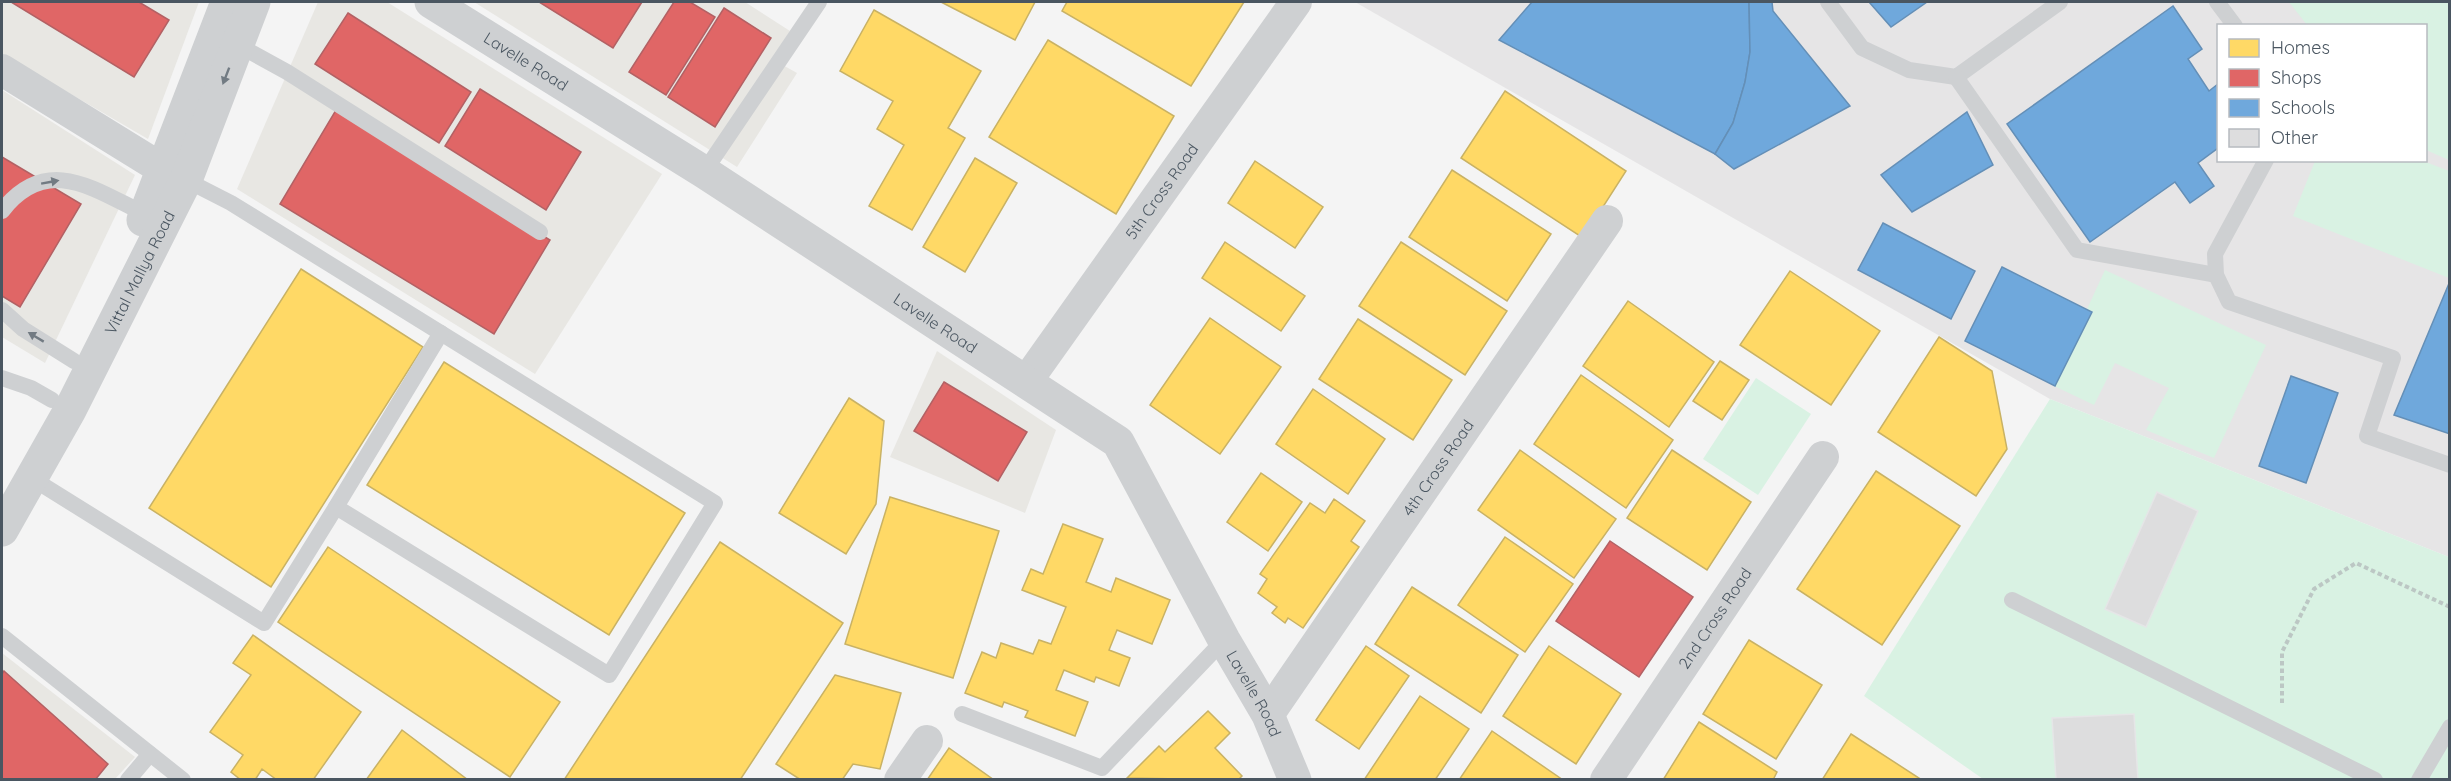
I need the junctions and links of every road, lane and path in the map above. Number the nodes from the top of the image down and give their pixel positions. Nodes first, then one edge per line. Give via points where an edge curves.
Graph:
1 (227, 2) edge
2 (254, 2) edge
3 (431, 2) edge
4 (819, 2) edge
5 (1296, 2) edge
6 (1828, 2) edge
7 (2060, 2) edge
8 (2217, 2) edge
9 (2234, 24) edge
10 (238, 45) junction
11 (2, 70) edge
12 (1956, 77) junction
13 (2265, 162) edge
14 (704, 172) junction
15 (175, 175) junction
16 (2, 211) edge
17 (146, 214) junction
18 (1607, 221) dead end
19 (540, 232) dead end
20 (2216, 274) junction
21 (2, 310) edge
22 (441, 333) junction
23 (74, 361) junction
24 (2, 378) edge
25 (1026, 382) junction
26 (52, 400) junction
27 (1823, 457) dead end
28 (2450, 465) edge
29 (33, 479) junction
30 (2, 493) edge
31 (336, 507) junction
32 (2, 530) edge
33 (2012, 600) dead end
34 (2450, 607) edge
35 (2, 636) edge
36 (1224, 640) junction
37 (962, 714) dead end
38 (1268, 715) junction
39 (2450, 727) edge
40 (2283, 734) junction
41 (927, 741) dead end
42 (150, 754) junction
43 (128, 780) edge
44 (183, 780) edge
45 (900, 780) edge
46 (1295, 780) edge
47 (1606, 780) edge
48 (2375, 780) edge
49 (2419, 780) edge

1 - 15 street, Vittal Mallya Road
2 - 10 street, Vittal Mallya Road
3 - 14 street, Lavelle Road
4 - 14 lane
5 - 25 street, 5th Cross Road
6 - 12 lane via 1862,48 1908,70
7 - 12 lane
8 - 9 lane
10 -> 15 street, Vittal Mallya Road
10 - 19 lane via 295,76
11 - 15 street
12 - 20 lane via 2077,250
13 - 20 lane via 2216,254
14 - 25 street, Lavelle Road
15 - 17 street, Vittal Mallya Road
15 - 22 lane via 225,199
15 - 29 street, Vittal Mallya Road
16 -> 17 lane via 24,191 59,180 78,181
17 - 23 street, Vittal Mallya Road
18 - 38 street, 4th Cross Road
20 - 28 lane via 2229,302 2393,358 2367,436
23 -> 21 lane via 23,329
22 - 31 lane
22 - 31 lane via 715,503 609,675
23 - 26 street, Vittal Mallya Road
24 - 26 lane
25 - 36 street, Lavelle Road via 1118,442
26 - 30 street, Vittal Mallya Road
27 - 47 street, 2nd Cross Road
29 - 31 lane via 264,622
29 - 32 street, Vittal Mallya Road
33 - 40 lane
34 - 40 path via 2356,562 2314,589 2282,652
35 - 42 lane
36 - 37 lane via 1102,768
36 - 38 street, Lavelle Road
38 - 46 street, Lavelle Road
39 - 49 lane
40 - 48 lane
41 - 45 street
42 - 43 lane
42 - 44 lane

